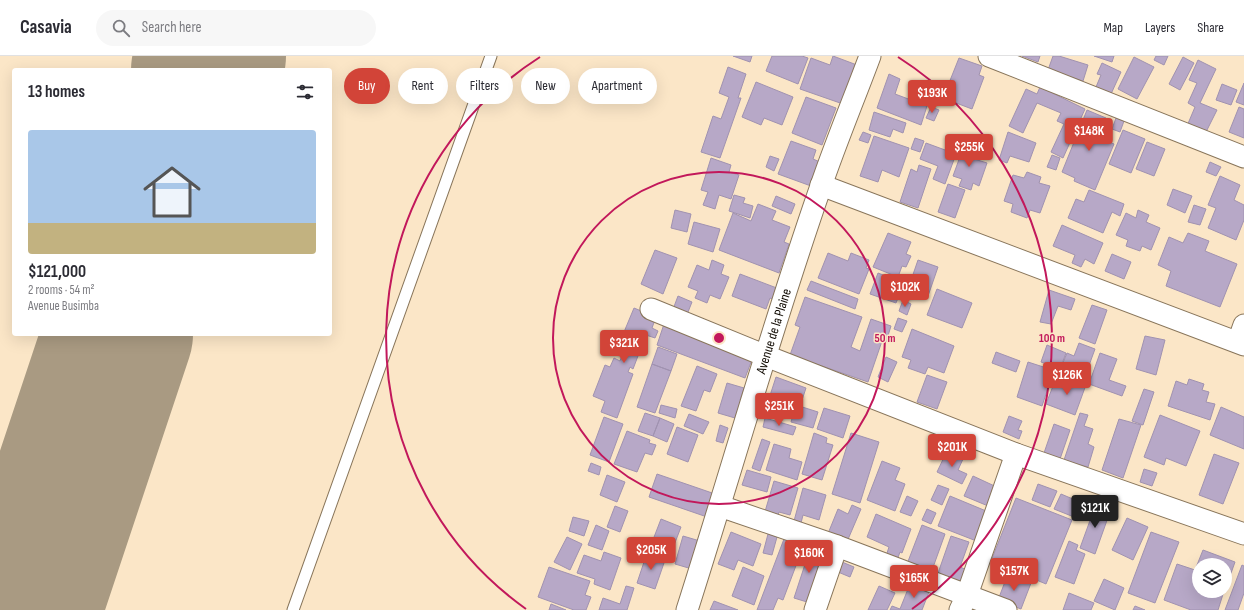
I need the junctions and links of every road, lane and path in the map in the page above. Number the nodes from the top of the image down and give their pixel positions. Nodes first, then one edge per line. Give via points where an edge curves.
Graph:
1 (491, 56) edge
2 (870, 56) edge
3 (989, 56) edge
4 (1244, 157) edge
5 (821, 185) junction
6 (651, 309) dead end
7 (1242, 337) edge
8 (766, 356) junction
9 (1016, 454) junction
10 (720, 506) junction
11 (1244, 534) edge
12 (837, 546) junction
13 (963, 603) edge
14 (293, 610) edge
15 (686, 610) edge
16 (815, 610) edge
17 (1006, 610) edge

1 - 14 lane
2 - 5 street, Avenue de la Plaine
3 - 4 street
5 - 7 street
5 - 8 street, Avenue de la Plaine
6 - 8 street
8 - 9 street
8 - 10 street, Avenue de la Plaine
9 - 11 street
9 - 13 street
10 - 12 street
10 - 15 street, Avenue de la Plaine
12 - 13 street
12 - 16 street
13 - 17 street

